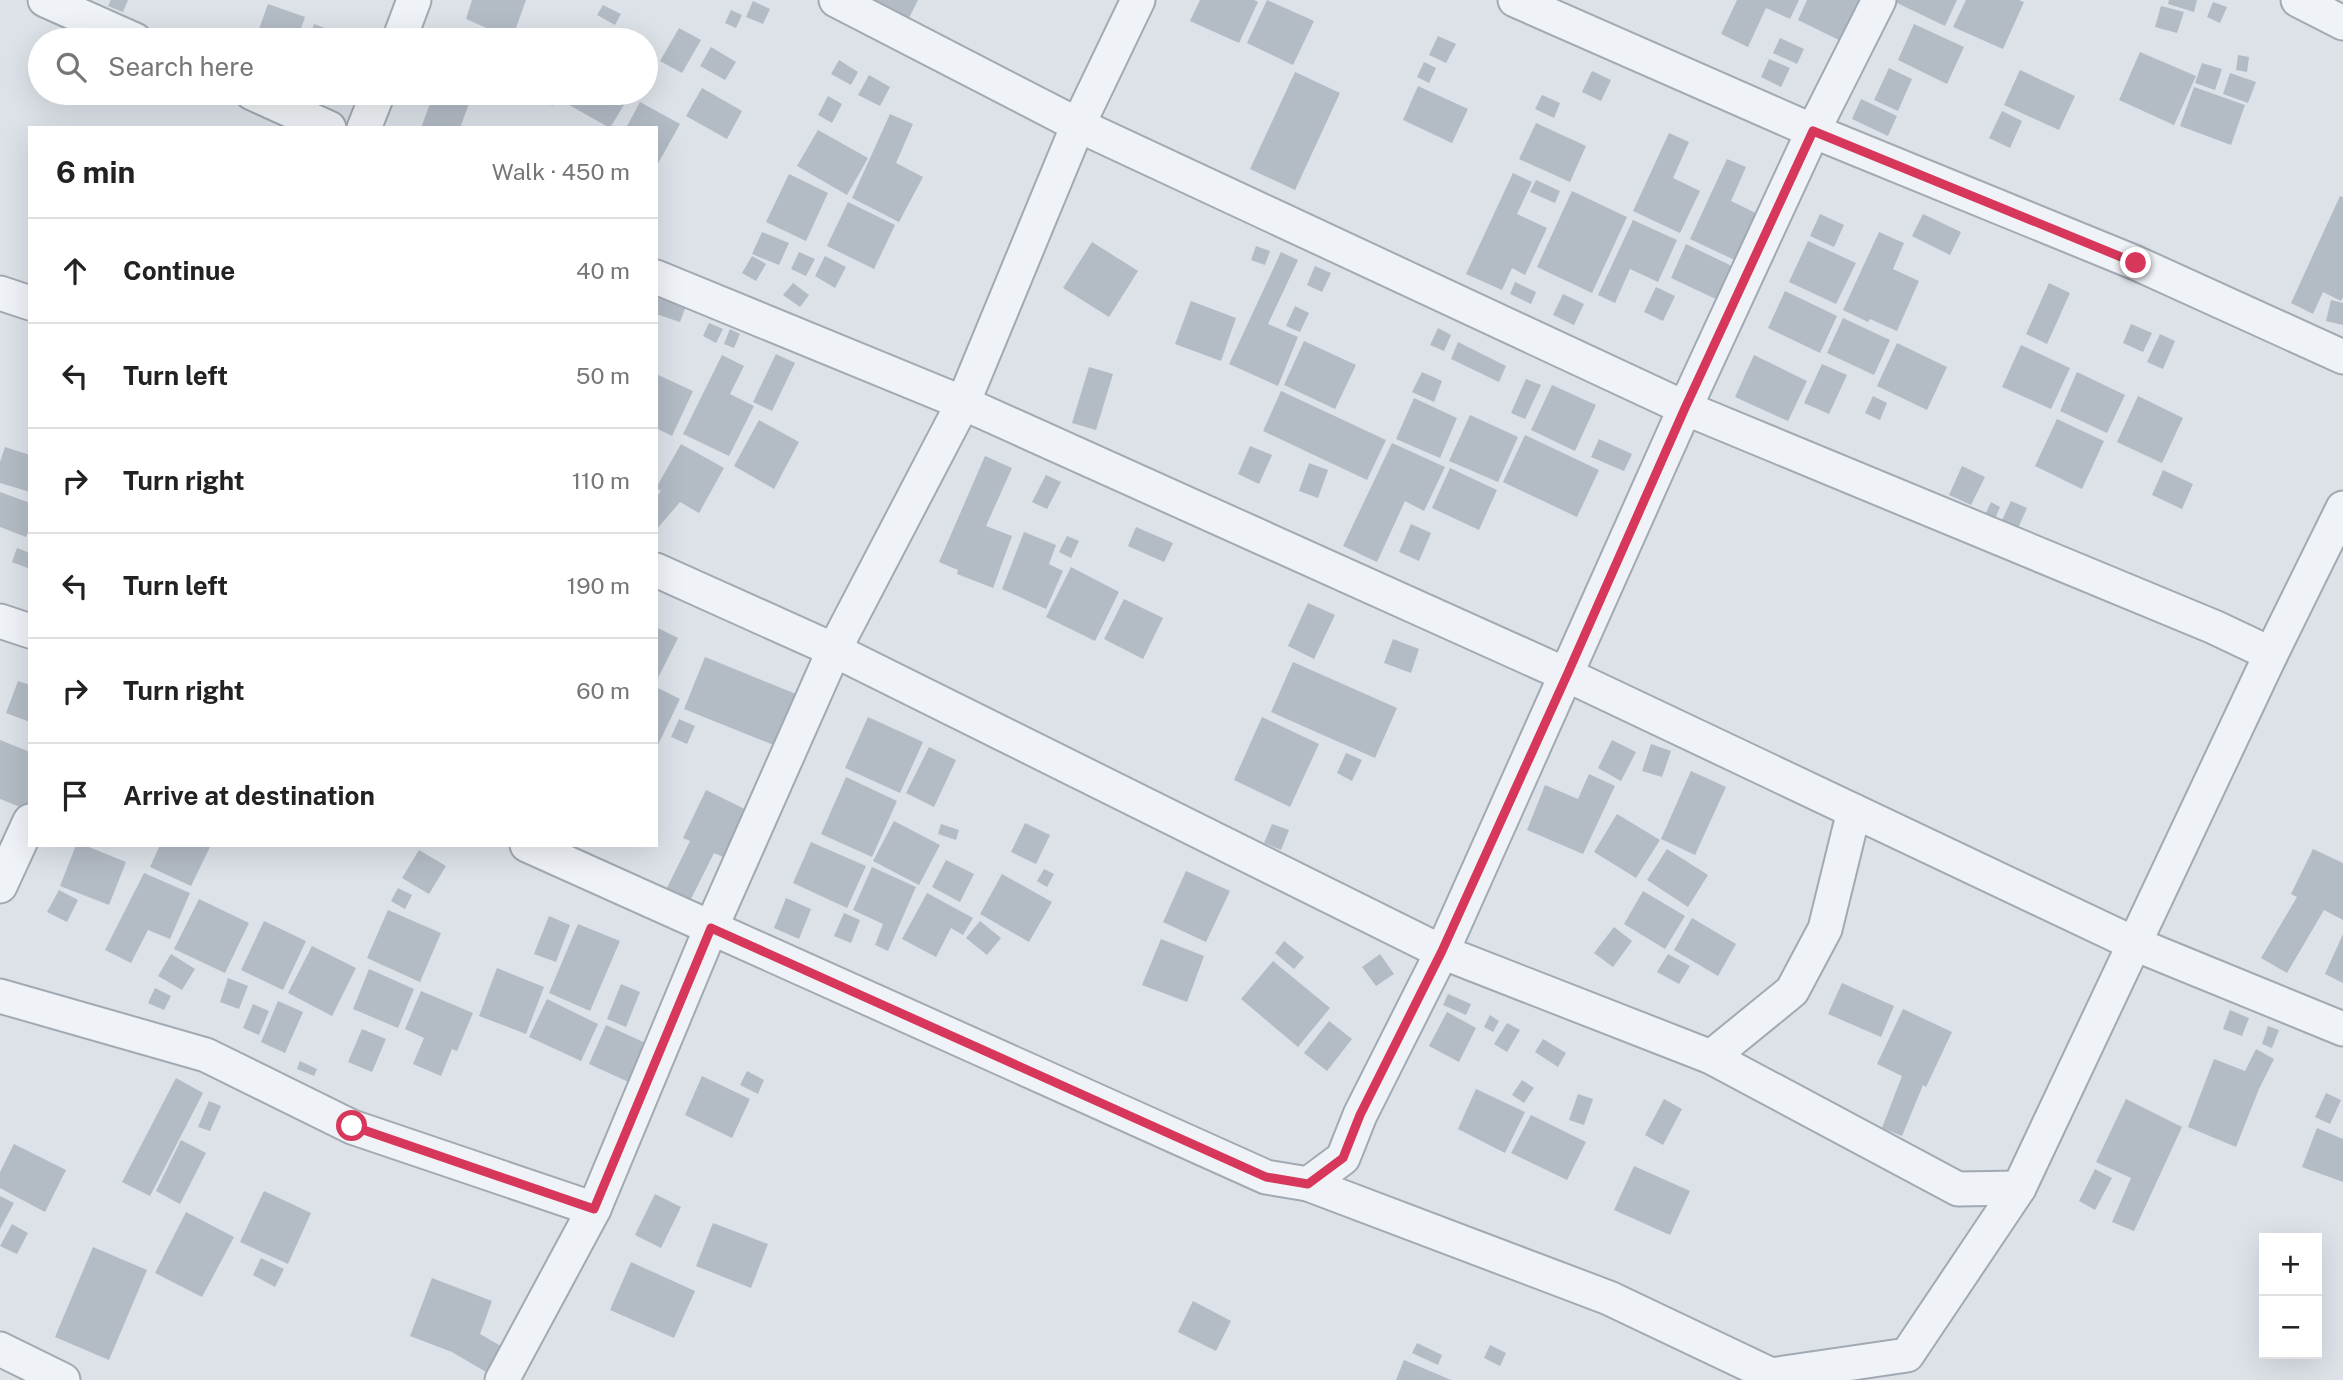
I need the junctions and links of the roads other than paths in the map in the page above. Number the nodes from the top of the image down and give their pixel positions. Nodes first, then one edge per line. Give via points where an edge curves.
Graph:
1 (46, 0) edge
2 (414, 0) edge
3 (836, 0) edge
4 (1138, 0) edge
5 (1515, 0) edge
6 (1879, 0) edge
7 (2298, 0) edge
8 (2343, 23) edge
9 (108, 28) edge
10 (403, 28) edge
11 (278, 105) edge
12 (373, 105) edge
13 (1078, 125) junction
14 (325, 126) edge
15 (365, 126) edge
16 (1813, 131) junction
17 (658, 278) edge
18 (0, 293) edge
19 (28, 302) edge
20 (2343, 357) edge
21 (963, 403) junction
22 (1685, 408) junction
23 (2343, 508) edge
24 (658, 571) edge
25 (0, 621) edge
26 (28, 630) edge
27 (834, 650) junction
28 (2271, 654) junction
29 (1567, 675) junction
30 (1854, 811) junction
31 (28, 825) edge
32 (531, 847) edge
33 (0, 886) edge
34 (711, 928) junction
35 (2134, 944) junction
36 (1442, 951) junction
37 (0, 996) edge
38 (2343, 1029) edge
39 (1711, 1057) junction
40 (1308, 1184) junction
41 (2019, 1188) junction
42 (594, 1209) junction
43 (0, 1349) edge
44 (63, 1380) edge
45 (502, 1380) edge

1 - 9 street
2 - 10 street
3 - 13 street
4 - 13 street
5 - 16 street
6 - 16 street
7 - 8 street
11 - 14 street
12 - 15 street
13 - 21 street
13 - 22 street
16 - 20 street via 2136,263
16 - 22 street
17 - 21 street
18 - 19 street
21 - 27 street
21 - 29 street
22 - 28 street
22 - 29 street
23 - 28 street
24 - 27 street
25 - 26 street
27 - 34 street
27 - 36 street
28 - 35 street
29 - 30 street
29 - 36 street
30 - 35 street
30 - 39 street via 1825,929 1792,991
31 - 33 street
32 - 34 street
34 - 40 street via 1266,1177
34 - 42 street
35 - 38 street
35 - 41 street
36 - 39 street
36 - 40 street via 1343,1158
37 - 42 street via 206,1055 352,1126
39 - 41 street via 1958,1189
40 - 41 street via 1609,1298 1771,1375 1907,1355
42 - 45 street
43 - 44 street

